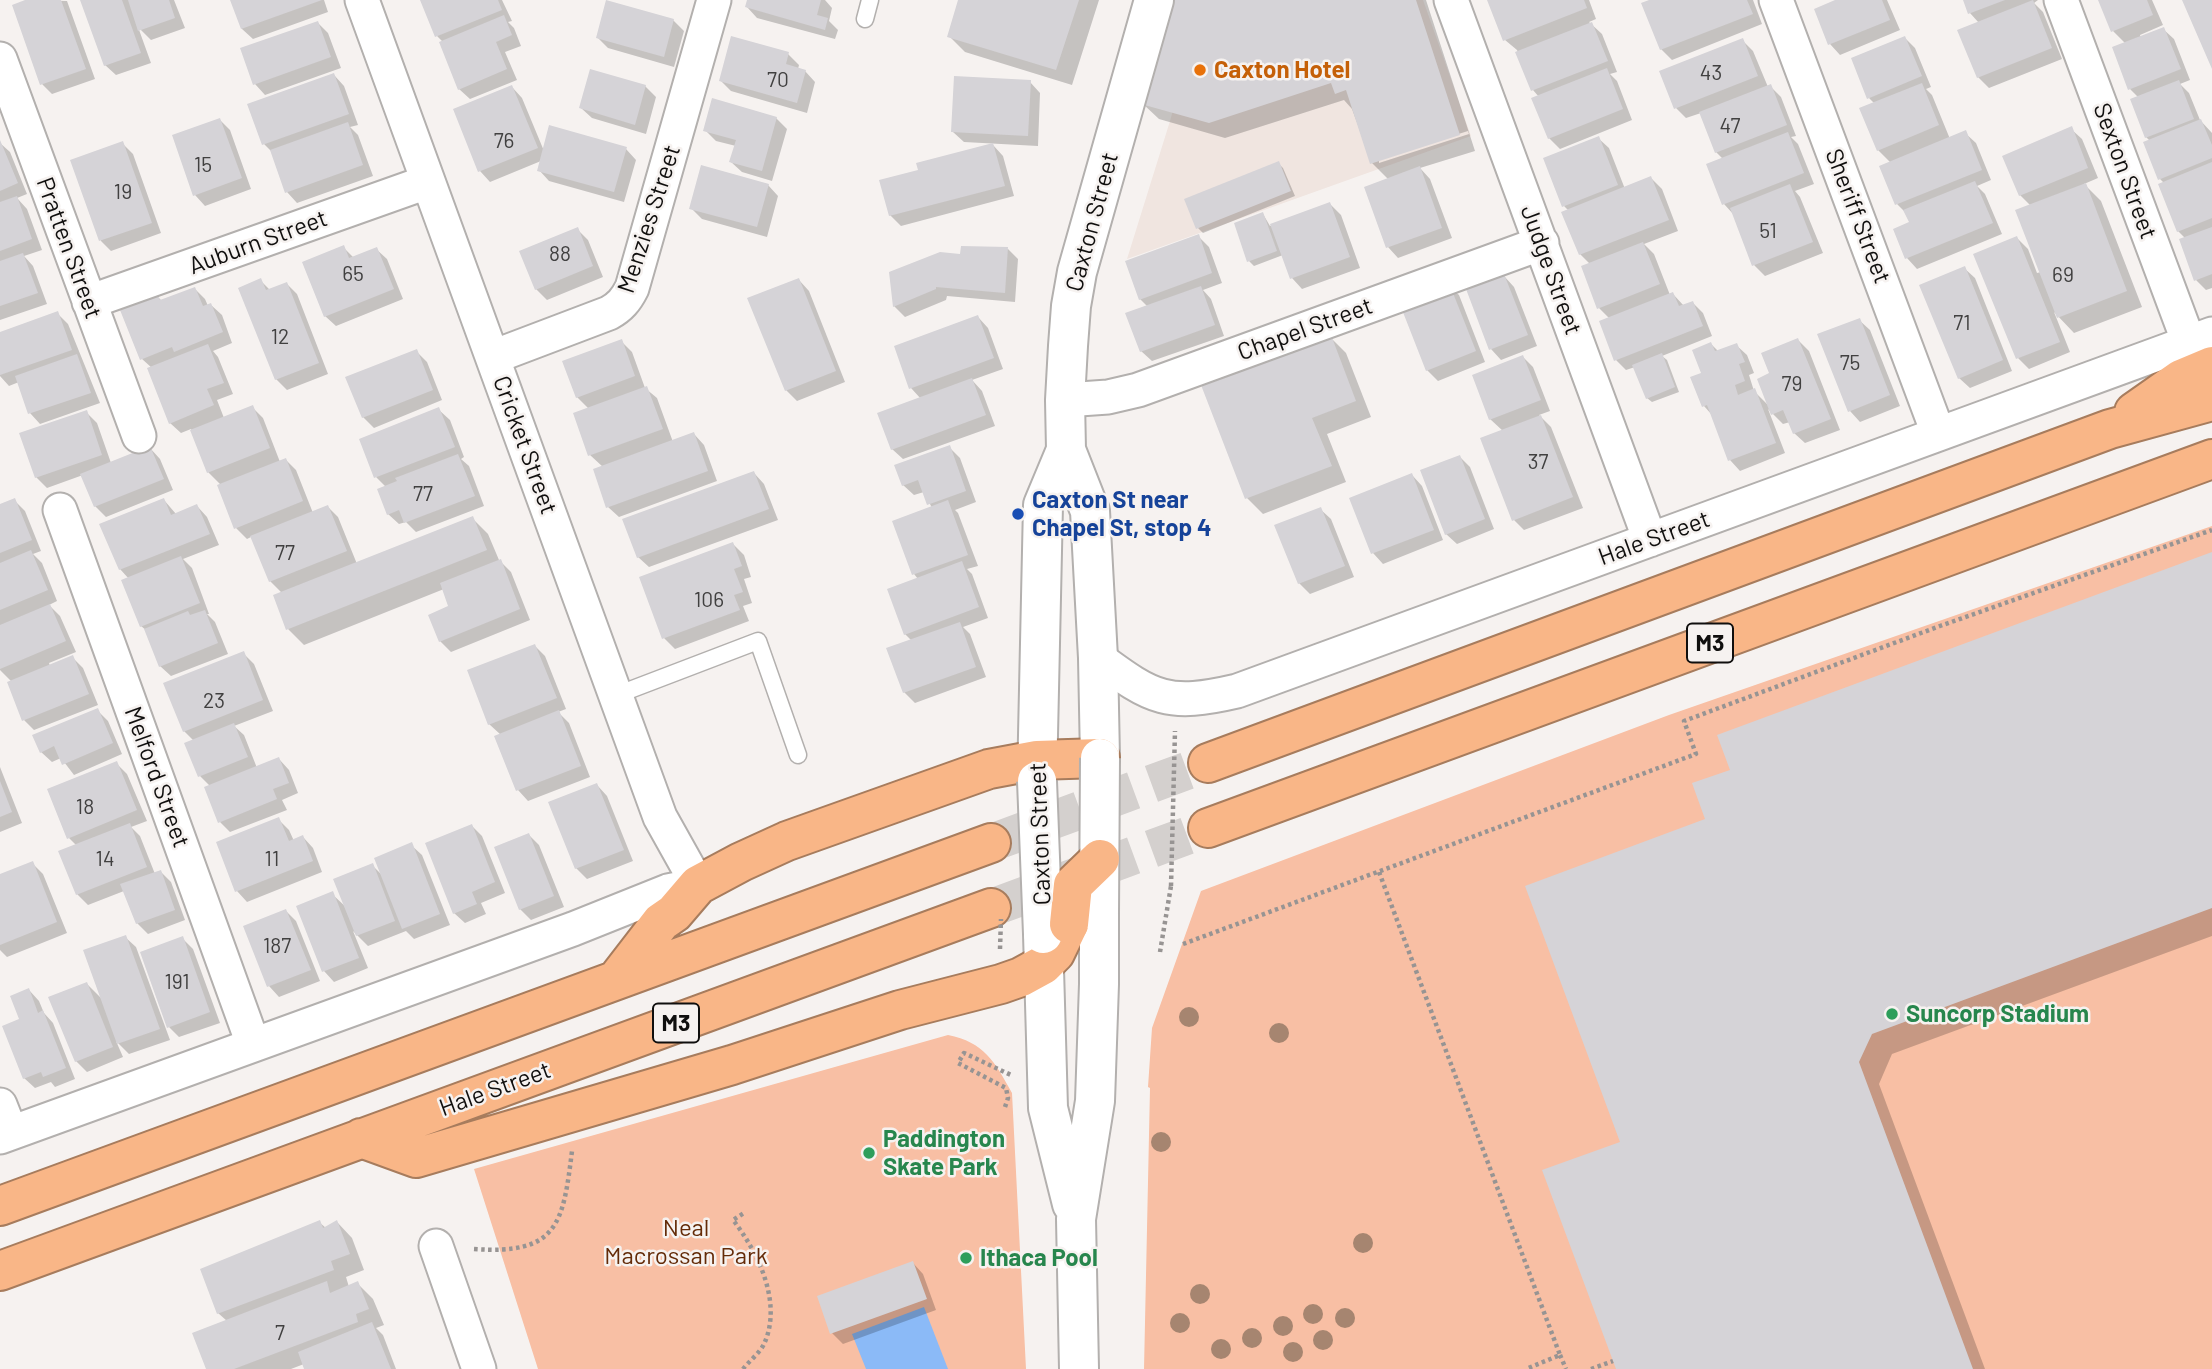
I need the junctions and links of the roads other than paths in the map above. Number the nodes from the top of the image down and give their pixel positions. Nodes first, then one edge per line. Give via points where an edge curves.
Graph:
1 (362, 0) edge
2 (714, 0) edge
3 (870, 0) edge
4 (1154, 0) edge
5 (1451, 0) edge
6 (1776, 0) edge
7 (2061, 0) edge
8 (865, 19) dead end
9 (0, 59) edge
10 (428, 182) junction
11 (1542, 243) junction
12 (89, 302) junction
13 (2204, 348) edge
14 (493, 357) junction
15 (1065, 400) junction
16 (2212, 401) edge
17 (2110, 429) junction
18 (1938, 433) junction
19 (139, 436) dead end
20 (1066, 450) junction
21 (2212, 459) edge
22 (60, 510) dead end
23 (1650, 540) junction
24 (1098, 658) junction
25 (614, 696) junction
26 (798, 755) dead end
27 (1100, 758) junction
28 (1208, 763) tunnel mouth
29 (1037, 771) junction
30 (1208, 828) tunnel mouth
31 (991, 843) tunnel mouth
32 (1100, 859) joint
33 (698, 886) junction
34 (991, 908) tunnel mouth
35 (1063, 934) junction
36 (617, 979) junction
37 (253, 1044) junction
38 (4, 1125) edge
39 (361, 1138) junction
40 (0, 1206) edge
41 (1076, 1219) junction
42 (436, 1246) road end
43 (0, 1272) edge
44 (479, 1369) edge
45 (1079, 1369) edge

1 - 10 street, Cricket Street
2 - 14 street, Menzies Street via 628,297 609,313
3 - 8 lane
4 - 15 main road, Caxton Street via 1077,272 1070,306
5 - 11 street, Judge Street
6 - 18 street, Sheriff Street
7 - 13 street, Sexton Street
9 - 12 street, Pratten Street
10 - 12 street, Auburn Street
10 - 14 street, Cricket Street
11 - 15 street, Chapel Street via 1138,390
11 - 23 street, Judge Street
12 - 19 street, Pratten Street
13 - 17 highway via 2181,379
13 - 18 street, Hale Street
14 - 25 street, Cricket Street
15 - 20 main road, Caxton Street
16 - 17 highway, M3
17 - 28 highway, M3
18 - 23 street, Hale Street
20 - 24 main road, Caxton Street via 1090,511
20 - 29 main road, Caxton Street via 1043,505
21 - 30 highway, M3
22 - 37 street, Melford Street
23 - 24 street, Hale Street via 1223,694 1161,696 1137,687
24 - 27 main road, Caxton Street
25 - 26 lane via 758,641
25 - 33 street, Cricket Street via 660,817
27 - 29 highway
27 - 32 main road, Caxton Street, bridge
29 - 33 highway via 989,768 787,841
29 - 35 main road, Caxton Street, bridge
31 - 36 highway, M3
32 - 35 highway, bridge via 1073,885
33 - 36 highway via 662,922
33 - 37 street via 668,891
34 - 39 highway, Hale Street / M3
35 - 39 highway via 1001,984 900,1010 416,1158
35 - 41 main road, Caxton Street via 1048,1108
35 - 41 main road, Caxton Street via 1099,984 1095,1101
36 - 40 highway, M3
37 - 38 street
39 - 43 highway, Hale Street / M3
41 - 45 main road, Caxton Street
42 - 44 street

